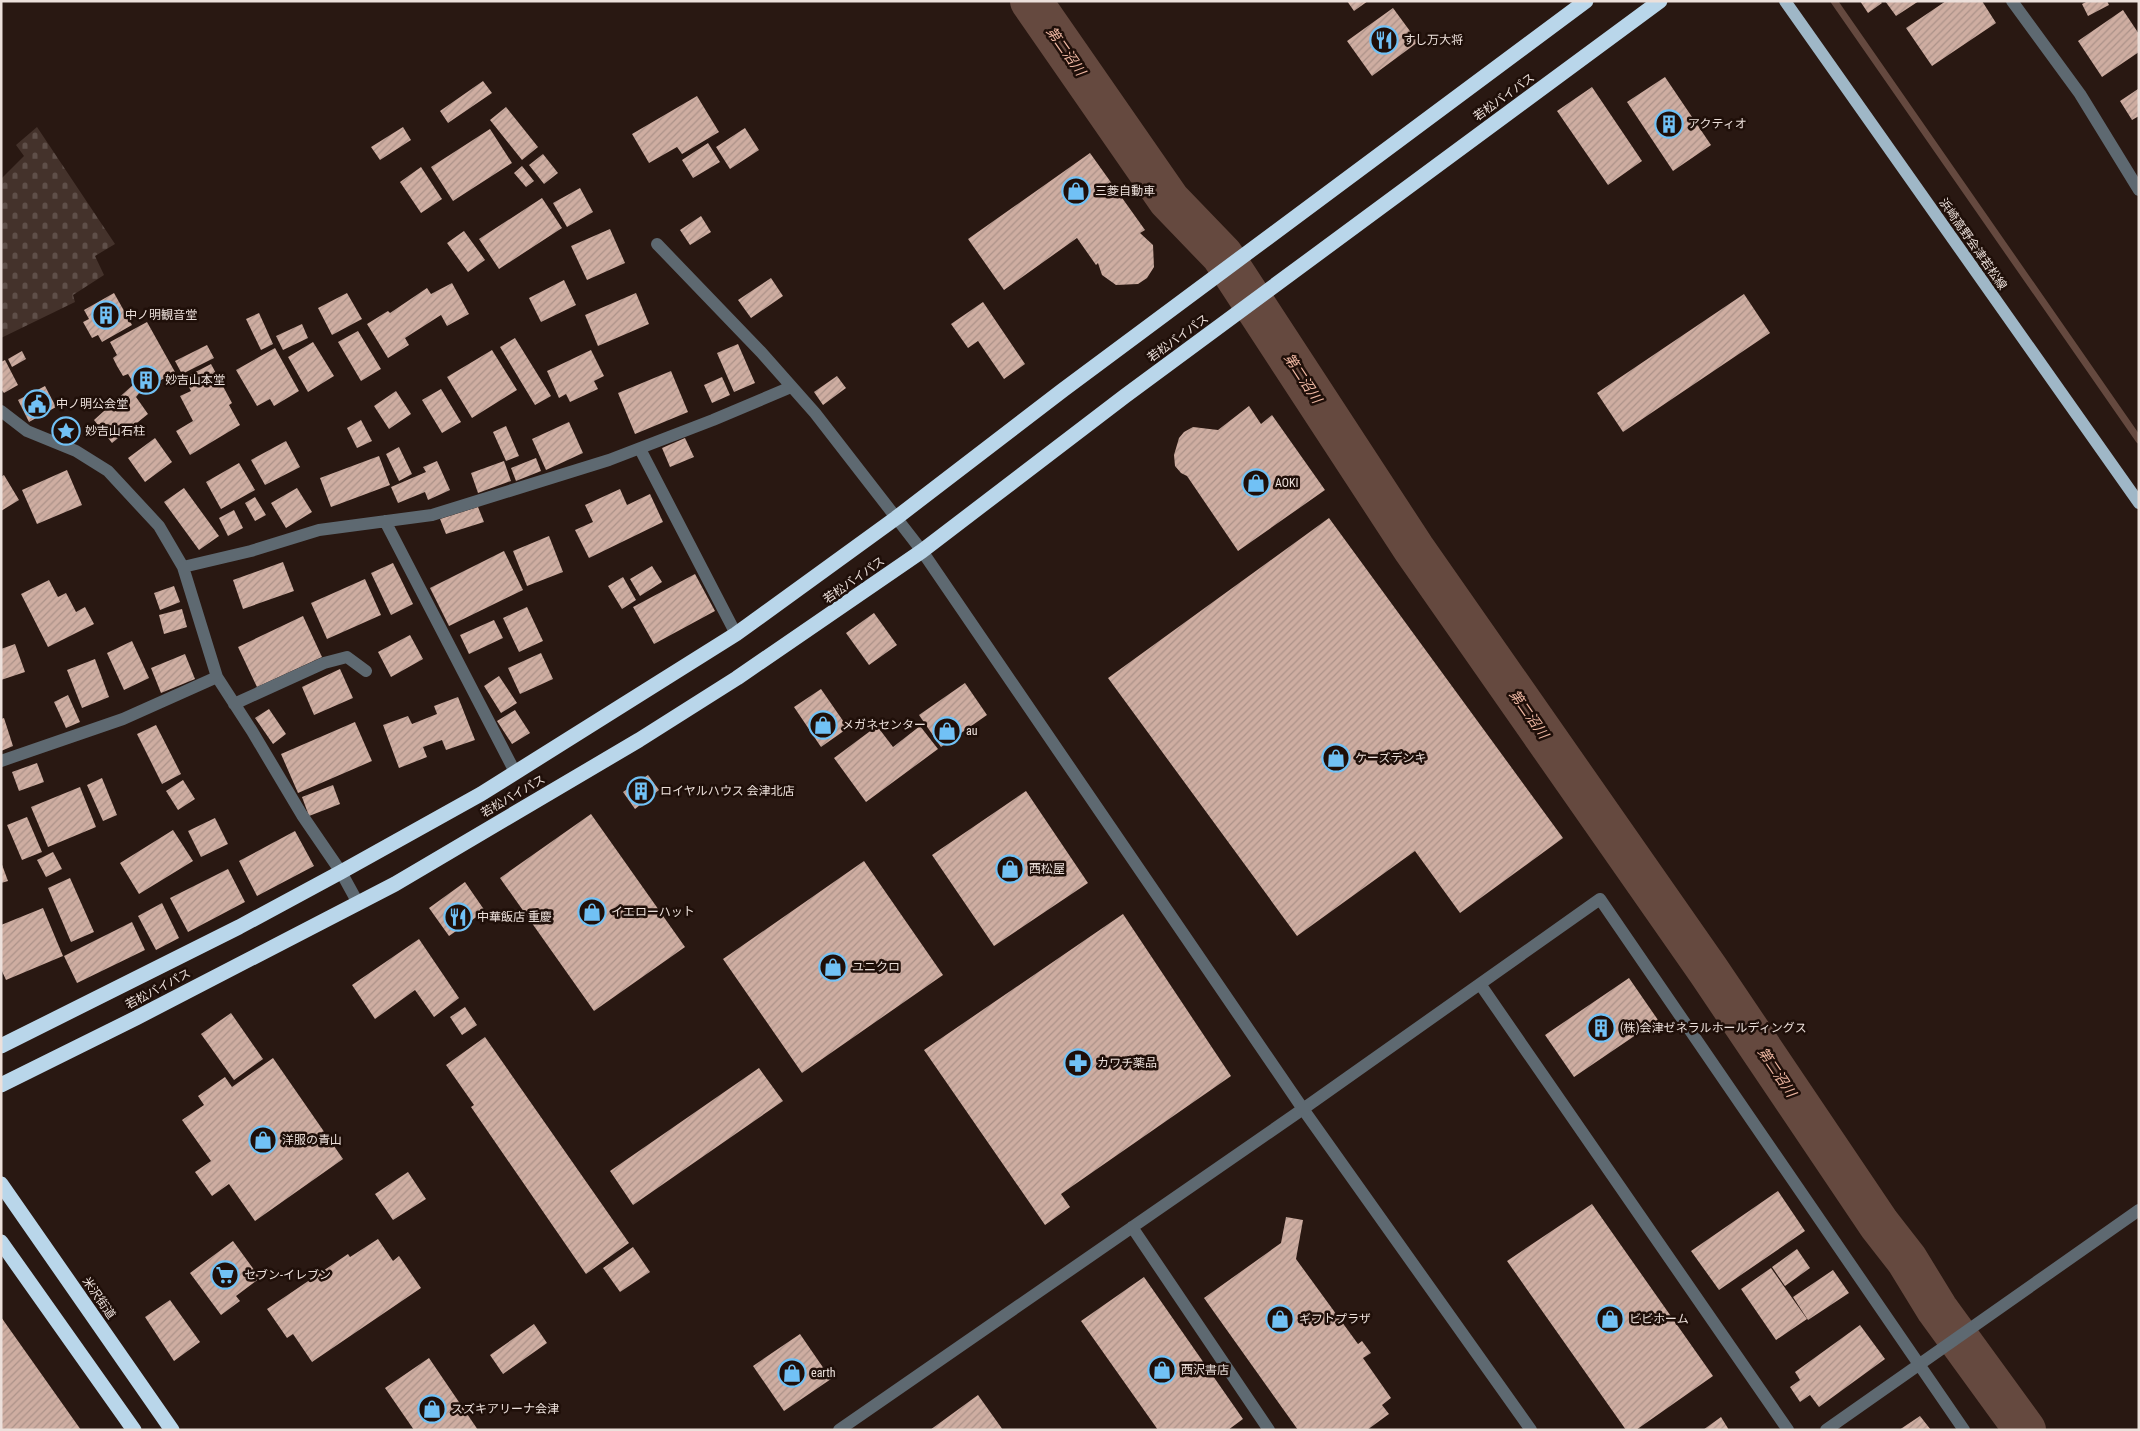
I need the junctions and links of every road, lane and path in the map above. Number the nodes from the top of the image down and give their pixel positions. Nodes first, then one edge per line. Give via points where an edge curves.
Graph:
1 (1586, 1) edge
2 (1660, 1) edge
3 (1785, 1) edge
4 (2012, 1) edge
5 (2139, 190) edge
6 (657, 244) dead end
7 (791, 386) junction
8 (1, 411) edge
9 (640, 449) junction
10 (2139, 503) edge
11 (896, 518) junction
12 (385, 521) junction
13 (922, 551) junction
14 (183, 567) junction
15 (736, 634) junction
16 (366, 671) dead end
17 (217, 677) junction
18 (234, 704) junction
19 (1, 761) edge
20 (515, 772) junction
21 (341, 872) junction
22 (358, 903) junction
23 (1480, 984) junction
24 (1, 1046) edge
25 (1, 1085) edge
26 (1303, 1109) junction
27 (1, 1184) edge
28 (2139, 1210) edge
29 (1132, 1227) junction
30 (1, 1242) edge
31 (1919, 1365) junction
32 (857, 1425) edge
33 (134, 1430) edge
34 (172, 1430) edge
35 (839, 1430) edge
36 (1269, 1430) edge
37 (1531, 1430) edge
38 (1788, 1430) edge
39 (1826, 1430) edge
40 (1964, 1430) edge

1 - 11 highway, 若松バイパス
2 - 13 highway, 若松バイパス via 1217,327
3 - 10 main road, 浜崎高野会津若松線
4 - 5 street via 2080,94
6 - 7 street
7 - 9 street
7 - 11 street
8 - 14 street via 27,431 76,451 108,471 159,526
9 - 12 street via 432,515
9 - 15 street
11 - 13 street
11 - 15 highway, 若松バイパス
12 - 14 street via 318,530 251,551
12 - 20 street
13 - 22 highway, 若松バイパス via 639,740
13 - 26 street
14 - 17 street
15 - 20 highway, 若松バイパス
16 - 18 street via 347,657 324,663
17 - 18 street
17 - 19 street via 124,719
18 - 21 street
20 - 21 highway, 若松バイパス
21 - 22 street
21 - 24 highway, 若松バイパス
22 - 25 highway, 若松バイパス
23 - 26 street
23 - 31 street via 1600,899
23 - 38 street
26 - 29 street
26 - 37 street
27 - 34 highway, 米沢街道
28 - 31 street
29 - 32 street
29 - 36 street
30 - 33 highway
31 - 39 street
31 - 40 street
32 - 35 street

